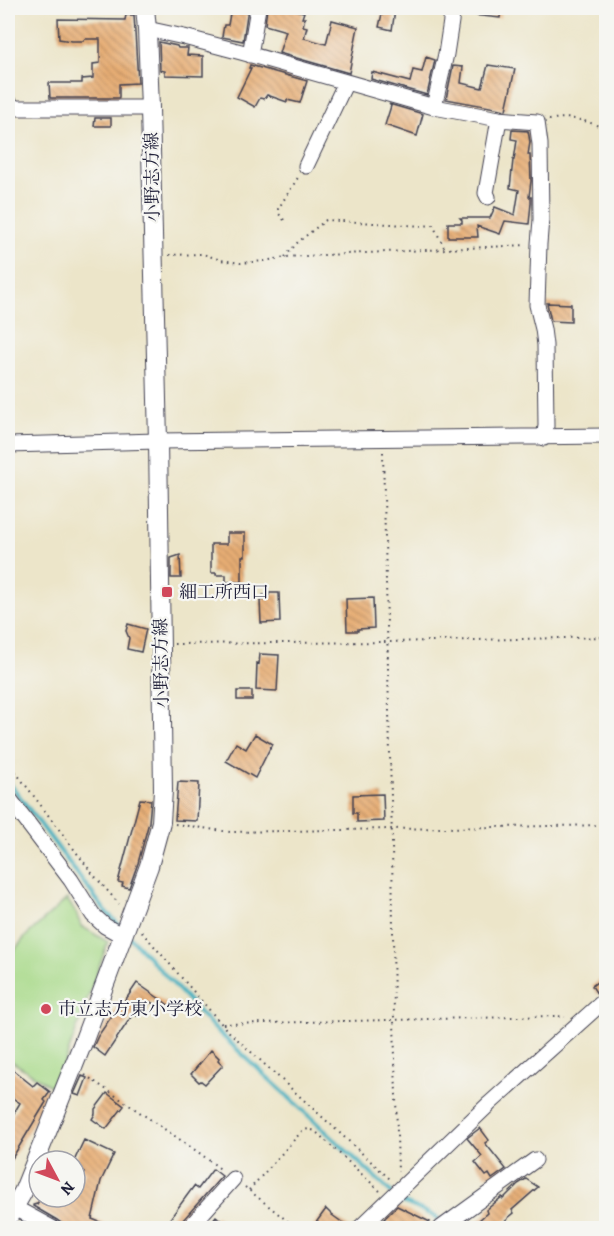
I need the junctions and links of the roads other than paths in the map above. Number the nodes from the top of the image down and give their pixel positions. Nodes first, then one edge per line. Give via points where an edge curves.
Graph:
1 (145, 8) edge
2 (258, 8) edge
3 (453, 8) edge
4 (147, 29) junction
5 (250, 55) junction
6 (346, 82) junction
7 (8, 102) edge
8 (434, 107) junction
9 (150, 108) junction
10 (499, 119) junction
11 (306, 166) road end
12 (488, 198) dead end
13 (606, 436) edge
14 (544, 438) junction
15 (158, 441) junction
16 (8, 446) edge
17 (8, 797) edge
18 (127, 925) junction
19 (606, 999) edge
20 (535, 1160) dead end
21 (233, 1179) road end
22 (10, 1210) edge
23 (447, 1224) edge
24 (52, 1228) edge
25 (189, 1228) edge
26 (360, 1228) edge

1 - 4 main road, 小野志方線
2 - 5 street
3 - 8 street
4 - 5 street
4 - 9 main road, 小野志方線
5 - 6 street
6 - 8 street
6 - 11 street
7 - 9 street via 15,108
8 - 10 street
9 - 15 main road, 小野志方線
10 - 12 street
10 - 14 street via 537,122 542,219 537,305 545,345
13 - 14 street
14 - 15 street
15 - 16 street
15 - 18 main road, 小野志方線 via 163,790 149,866
17 - 18 street via 93,915 105,926
18 - 22 main road, 小野志方線 via 31,1174
19 - 26 street via 395,1190
20 - 23 street
21 - 25 street
22 - 24 street

